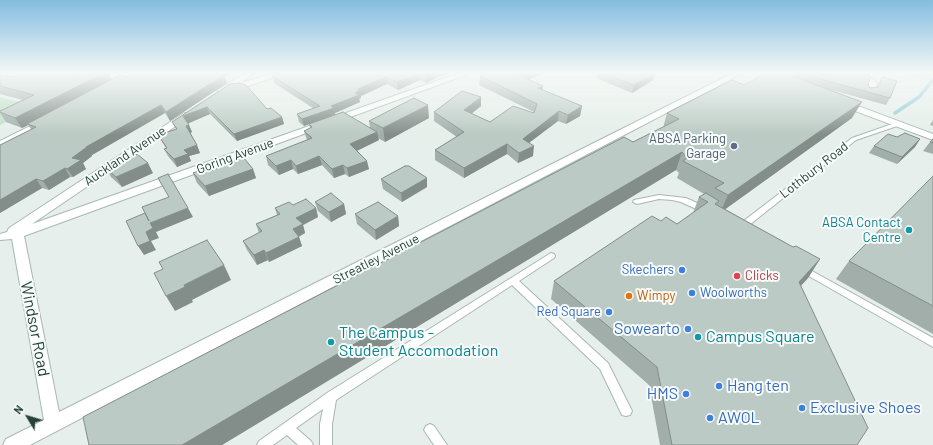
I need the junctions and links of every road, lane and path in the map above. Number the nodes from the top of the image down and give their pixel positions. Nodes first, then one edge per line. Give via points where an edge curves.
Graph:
1 (219, 94) edge
2 (408, 94) edge
3 (698, 94) edge
4 (830, 98) edge
5 (210, 100) edge
6 (196, 109) edge
7 (54, 116) edge
8 (898, 124) junction
9 (933, 137) edge
10 (0, 145) edge
11 (637, 202) dead end
12 (710, 213) edge
13 (738, 229) edge
14 (7, 236) edge
15 (551, 256) dead end
16 (798, 266) edge
17 (513, 281) junction
18 (933, 343) edge
19 (331, 397) junction
20 (626, 411) dead end
21 (53, 424) junction
22 (287, 428) junction
23 (430, 430) dead end
24 (266, 444) edge
25 (12, 445) edge
26 (307, 445) edge
27 (326, 445) edge
28 (440, 445) edge

1 - 5 street
2 - 14 street, Goring Avenue
3 - 21 street, Streatley Avenue
4 - 8 street
6 - 14 street, Auckland Avenue
7 - 10 street
8 - 9 street
8 - 13 lane, Lothbury Road via 854,139
11 - 12 lane via 659,197 672,198 697,205
14 - 21 street, Windsor Road
15 - 17 lane
16 - 18 lane
17 - 19 lane
17 - 20 lane via 604,366
19 - 22 lane
19 - 27 lane via 326,424
21 - 25 street, Streatley Avenue
22 - 24 lane
22 - 26 lane
23 - 28 lane

